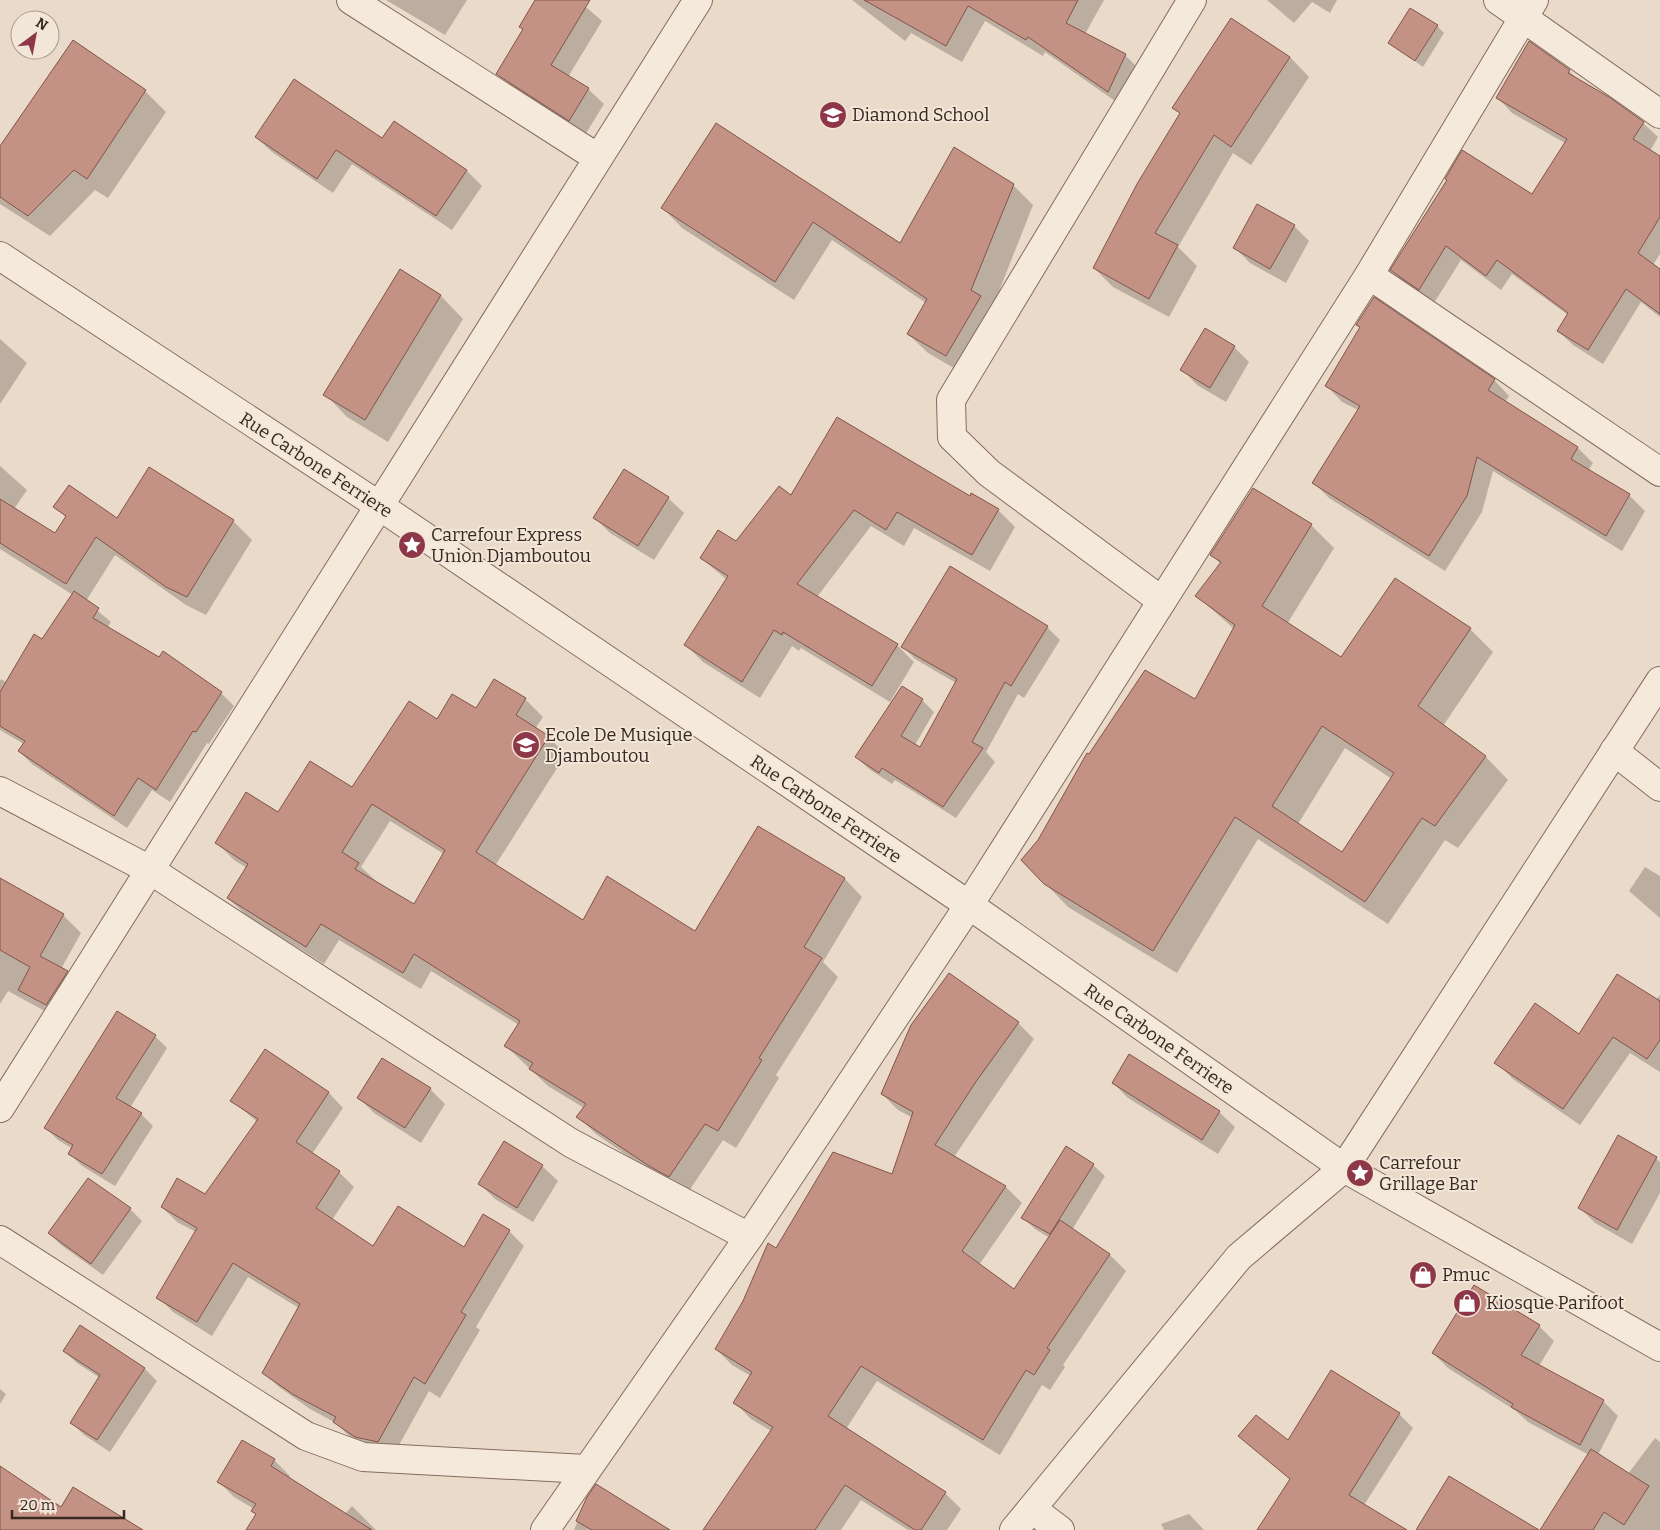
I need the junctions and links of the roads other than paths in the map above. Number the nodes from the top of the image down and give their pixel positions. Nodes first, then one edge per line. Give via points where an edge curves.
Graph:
1 (351, 0) edge
2 (698, 0) edge
3 (1192, 0) edge
4 (1498, 0) edge
5 (1528, 9) edge
6 (1660, 114) edge
7 (598, 158) junction
8 (0, 256) edge
9 (1369, 275) junction
10 (1660, 472) edge
11 (378, 505) junction
12 (1162, 601) junction
13 (1660, 681) edge
14 (1614, 751) junction
15 (1660, 787) edge
16 (0, 791) edge
17 (150, 870) junction
18 (969, 905) junction
19 (0, 1108) edge
20 (1344, 1168) junction
21 (749, 1237) junction
22 (0, 1240) edge
23 (1660, 1347) edge
24 (586, 1469) junction
25 (1032, 1509) junction
26 (545, 1530) edge
27 (1014, 1530) edge
28 (1060, 1530) edge

1 - 7 street
2 - 7 street
3 - 12 street via 951,400 952,437 989,473
4 - 5 street
5 - 6 street
5 - 9 street
7 - 11 street
8 - 11 street, Rue Carbone Ferriere
9 - 10 street
9 - 12 street
11 - 17 street
11 - 18 street, Rue Carbone Ferriere
12 - 18 street
13 - 14 street
14 - 15 street
14 - 20 street
16 - 17 street
17 - 19 street
17 - 21 street via 571,1143
18 - 20 street, Rue Carbone Ferriere
18 - 21 street
20 - 23 street, Rue Carbone Ferriere
20 - 25 street via 1239,1257
21 - 24 street
22 - 24 street via 306,1436 363,1457
24 - 26 street
25 - 27 street
25 - 28 street

